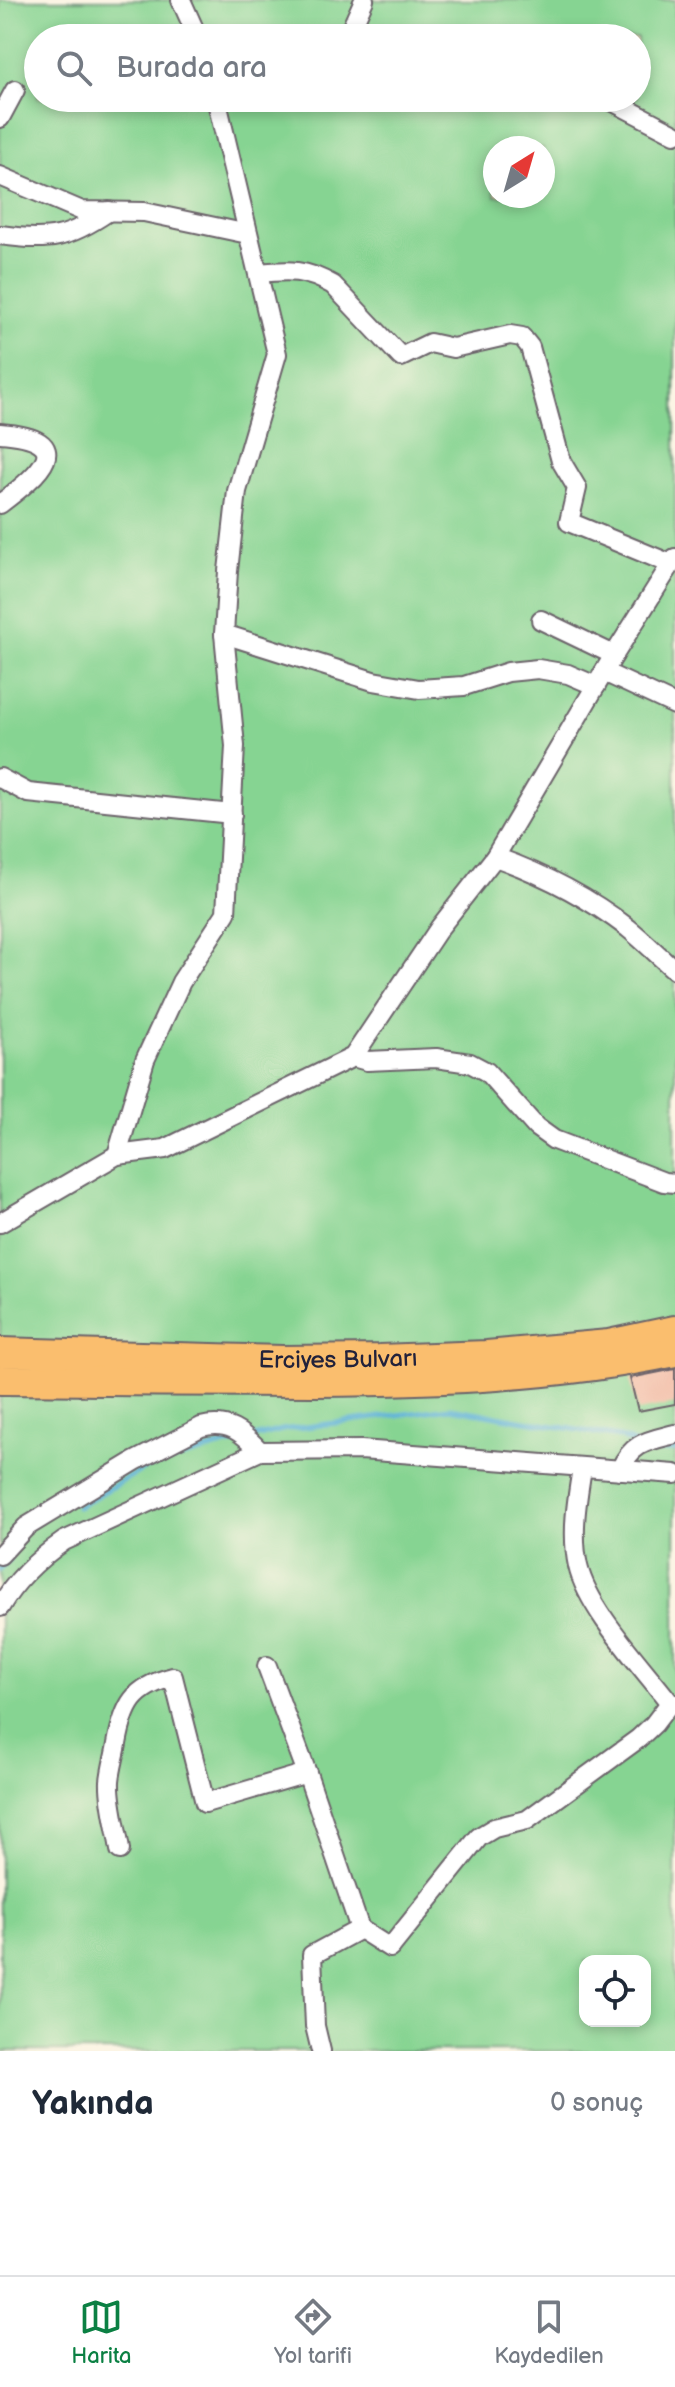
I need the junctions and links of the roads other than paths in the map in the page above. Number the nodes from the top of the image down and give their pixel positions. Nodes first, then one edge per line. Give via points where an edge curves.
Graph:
1 (181, 0) edge
2 (364, 0) edge
3 (192, 24) edge
4 (354, 24) edge
5 (15, 90) dead end
6 (219, 112) edge
7 (633, 112) edge
8 (0, 118) edge
9 (675, 134) edge
10 (0, 176) edge
11 (109, 211) junction
12 (248, 234) junction
13 (0, 235) edge
14 (259, 273) junction
15 (0, 433) edge
16 (0, 504) edge
17 (673, 561) edge
18 (541, 620) dead end
19 (224, 634) junction
20 (614, 655) junction
21 (600, 679) junction
22 (675, 705) edge
23 (0, 778) edge
24 (232, 814) junction
25 (495, 857) junction
26 (675, 970) edge
27 (353, 1057) junction
28 (117, 1155) junction
29 (675, 1183) edge
30 (0, 1223) edge
31 (675, 1330) edge
32 (0, 1352) edge
33 (675, 1352) edge
34 (0, 1380) edge
35 (675, 1434) edge
36 (253, 1443) junction
37 (582, 1468) junction
38 (620, 1470) junction
39 (675, 1474) edge
40 (0, 1555) edge
41 (0, 1607) edge
42 (267, 1666) dead end
43 (672, 1704) edge
44 (307, 1773) junction
45 (120, 1850) dead end
46 (360, 1929) junction
47 (321, 2051) edge

1 - 3 street
2 - 4 street
5 - 8 street
6 - 12 street
7 - 9 street
10 - 11 street via 82,211
11 - 12 street via 144,212
11 - 13 street via 83,229 54,238
12 - 14 street
14 - 17 street via 293,270 320,277 401,357 430,343 453,348 522,337 530,347 561,461 577,488 569,522
14 - 19 street via 277,354 237,491
15 - 16 street via 34,437 47,457 26,485
17 - 20 street
18 - 20 street
19 - 21 street via 373,681 419,689 464,686 538,669
19 - 24 street via 235,746
20 - 21 street
21 - 22 street
21 - 25 street
23 - 24 street via 28,793
24 - 28 street via 226,913 181,982 145,1060
25 - 26 street via 596,905
25 - 27 street via 440,927
27 - 28 street via 165,1149
27 - 29 street via 470,1063 487,1072 554,1140
28 - 30 street
31 - 32 highway, Erciyes Bulvarı via 609,1344 379,1359
33 - 34 highway, Erciyes Bulvarı via 613,1365 488,1377
35 - 38 street via 640,1445
36 - 37 street
36 - 40 street via 223,1424 201,1427 26,1527
36 - 41 street via 64,1541 24,1574
37 - 38 street
37 - 43 street via 575,1509 577,1564 584,1586
38 - 39 street
42 - 44 street
43 - 46 street via 638,1739 527,1820 479,1837 390,1948
44 - 45 street via 205,1803 173,1677 157,1681 143,1689 123,1715 110,1783
44 - 46 street
46 - 47 street via 312,1955

